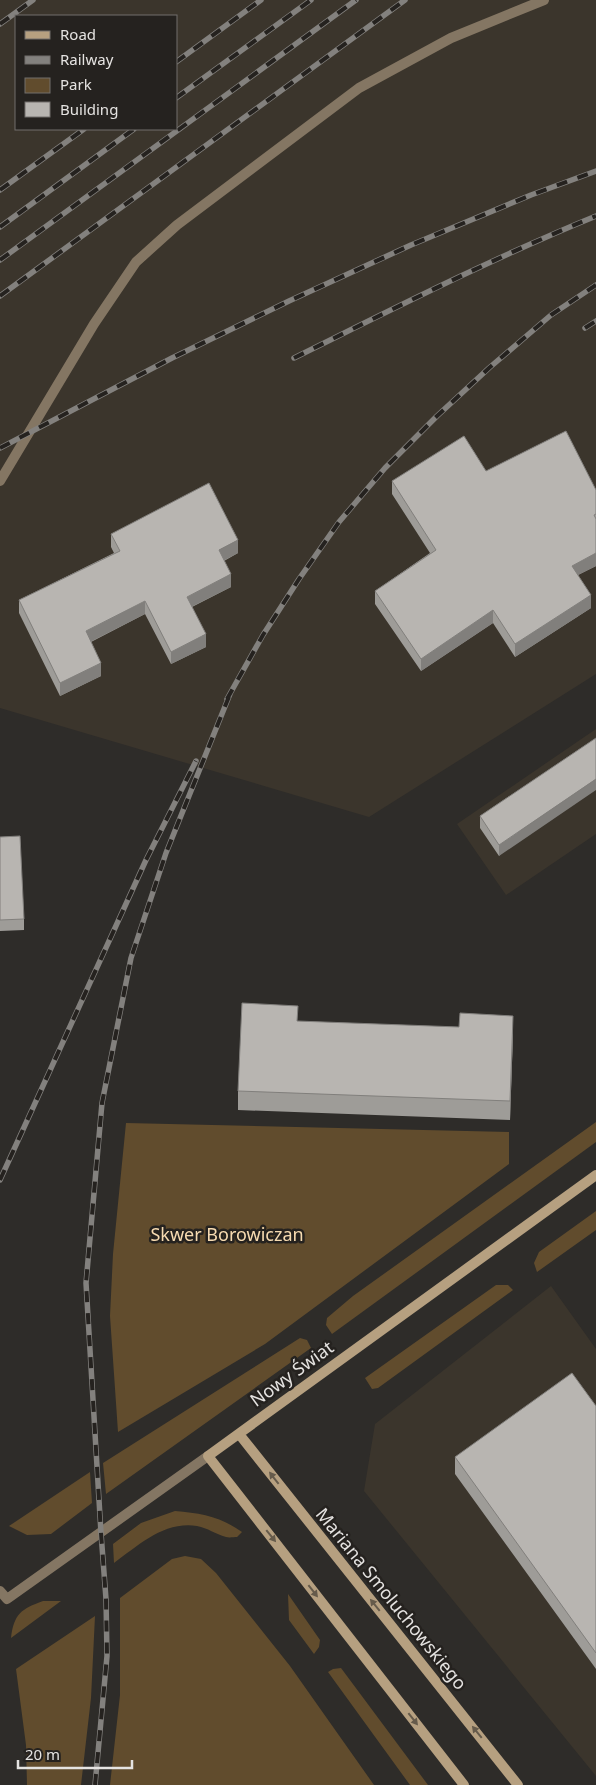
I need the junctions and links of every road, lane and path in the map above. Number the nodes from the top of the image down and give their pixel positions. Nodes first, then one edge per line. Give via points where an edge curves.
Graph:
1 (544, 0) edge
2 (0, 481) edge
3 (596, 1175) edge
4 (239, 1434) junction
5 (208, 1456) junction
6 (4, 1595) edge
7 (464, 1785) edge
8 (518, 1785) edge

1 - 2 street via 451,38 359,88 177,225 136,262 94,324
3 - 4 street, Nowy Świat
4 - 5 street, Nowy Świat
8 -> 4 street, Mariana Smoluchowskiego
5 - 6 street, Nowy Świat
5 -> 7 street

